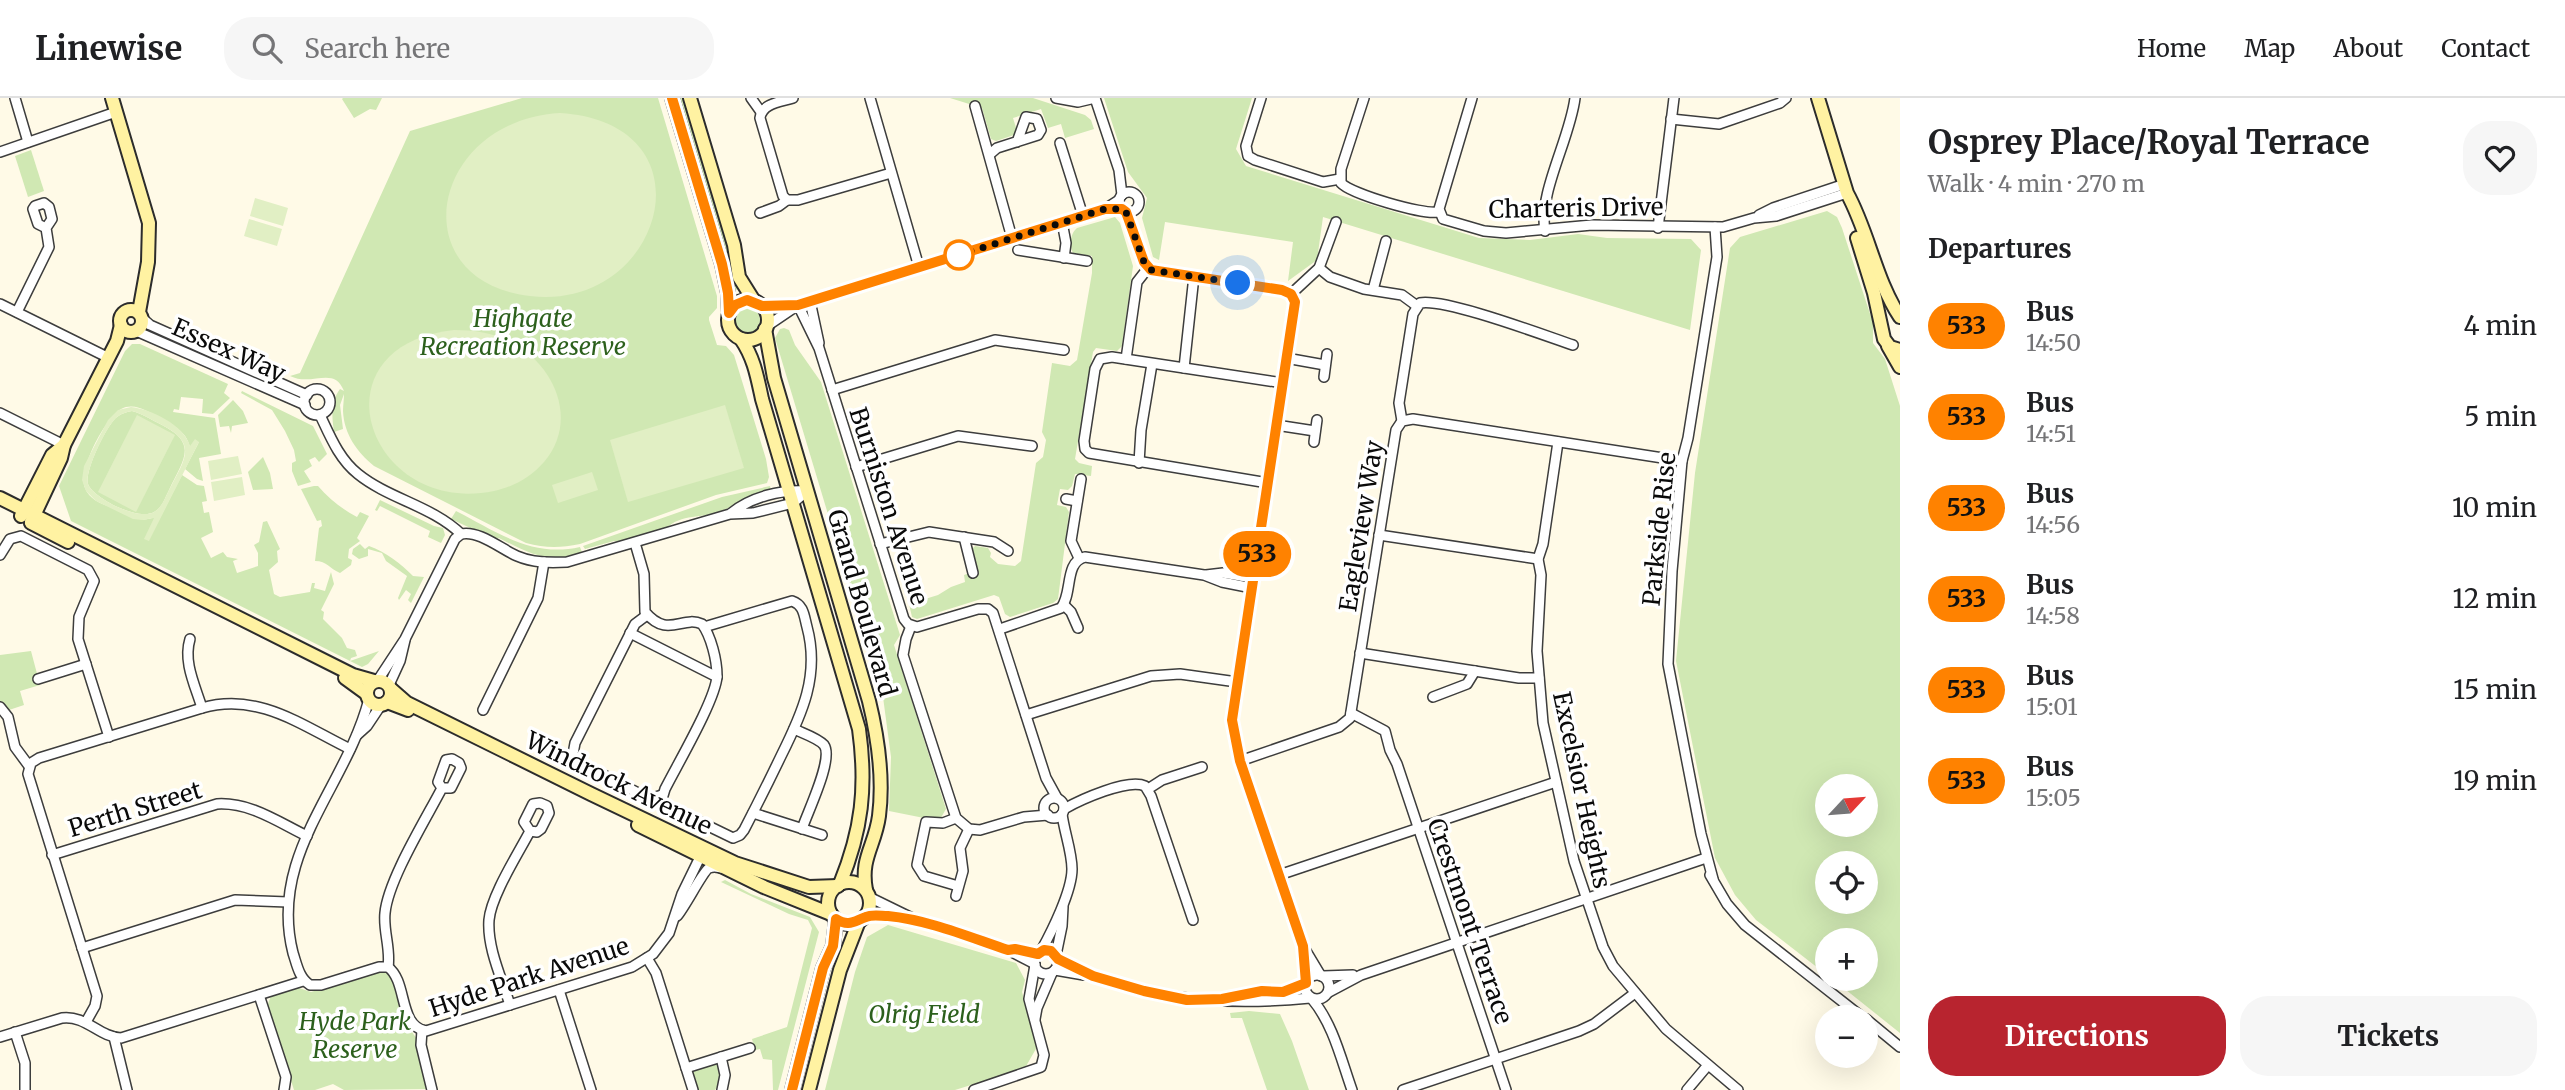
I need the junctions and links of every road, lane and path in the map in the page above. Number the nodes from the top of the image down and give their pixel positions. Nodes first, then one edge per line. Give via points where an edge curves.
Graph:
1 (15, 98) edge
2 (112, 98) edge
3 (672, 98) edge
4 (690, 98) edge
5 (751, 98) edge
6 (793, 98) edge
7 (870, 98) edge
8 (1056, 98) edge
9 (1095, 98) edge
10 (1261, 98) edge
11 (1364, 98) edge
12 (1472, 98) edge
13 (1575, 98) edge
14 (1674, 98) edge
15 (1786, 98) edge
16 (1818, 98) edge
17 (975, 107) dead end
18 (116, 112) junction
19 (761, 112) junction
20 (1671, 119) junction
21 (28, 142) junction
22 (1017, 142) dead end
23 (1060, 143) dead end
24 (0, 152) edge
25 (990, 154) junction
26 (1119, 170) junction
27 (891, 173) junction
28 (1340, 179) junction
29 (1846, 188) junction
30 (1133, 192) junction
31 (787, 200) junction
32 (1122, 204) junction
33 (1137, 209) junction
34 (1438, 212) junction
35 (760, 213) dead end
36 (1083, 216) junction
37 (1062, 222) junction
38 (1336, 222) dead end
39 (1714, 227) junction
40 (46, 228) dead end
41 (1658, 228) junction
42 (1545, 231) junction
43 (1135, 233) junction
44 (1012, 238) junction
45 (1385, 241) dead end
46 (1018, 250) dead end
47 (1064, 258) junction
48 (1087, 261) dead end
49 (919, 267) junction
50 (1148, 268) junction
51 (1319, 268) junction
52 (1194, 276) junction
53 (1373, 290) junction
54 (1291, 294) junction
55 (810, 301) junction
56 (0, 304) edge
57 (758, 304) junction
58 (798, 305) junction
59 (1417, 306) junction
60 (17, 312) junction
61 (137, 313) junction
62 (729, 313) junction
63 (1900, 318) edge
64 (766, 328) junction
65 (130, 329) junction
66 (741, 339) junction
67 (1885, 341) junction
68 (1573, 345) dead end
69 (819, 348) junction
70 (1064, 350) dead end
71 (1900, 350) edge
72 (1327, 354) dead end
73 (107, 357) junction
74 (1286, 358) junction
75 (1126, 359) junction
76 (1152, 363) junction
77 (1325, 365) junction
78 (1900, 367) edge
79 (1184, 368) junction
80 (1324, 377) dead end
81 (1283, 383) junction
82 (832, 390) junction
83 (307, 395) junction
84 (305, 405) junction
85 (324, 412) junction
86 (0, 413) edge
87 (1317, 420) dead end
88 (1402, 421) junction
89 (1276, 425) junction
90 (1315, 431) junction
91 (1314, 442) dead end
92 (1558, 442) junction
93 (64, 445) junction
94 (1032, 446) dead end
95 (1682, 461) junction
96 (1139, 463) junction
97 (856, 467) junction
98 (1081, 479) dead end
99 (1268, 483) junction
100 (807, 491) junction
101 (791, 496) junction
102 (0, 498) edge
103 (1066, 499) dead end
104 (1077, 501) junction
105 (0, 507) edge
106 (27, 516) junction
107 (461, 534) junction
108 (1379, 535) junction
109 (964, 537) junction
110 (635, 542) junction
111 (880, 544) junction
112 (1008, 551) dead end
113 (0, 555) edge
114 (1079, 558) junction
115 (1538, 559) junction
116 (544, 562) junction
117 (973, 573) dead end
118 (1252, 583) junction
119 (1064, 605) junction
120 (647, 615) junction
121 (911, 626) junction
122 (704, 627) junction
123 (1078, 628) dead end
124 (1000, 629) junction
125 (630, 633) junction
126 (190, 639) dead end
127 (1360, 653) junction
128 (86, 664) junction
129 (1475, 671) junction
130 (717, 677) junction
131 (1539, 678) junction
132 (38, 679) dead end
133 (1237, 682) junction
134 (384, 691) junction
135 (368, 696) junction
136 (1433, 697) dead end
137 (0, 707) edge
138 (202, 708) junction
139 (484, 710) dead end
140 (1352, 713) junction
141 (1026, 715) junction
142 (794, 729) junction
143 (357, 734) junction
144 (109, 737) junction
145 (350, 749) junction
146 (1240, 761) junction
147 (29, 766) junction
148 (1202, 767) dead end
149 (1556, 782) junction
150 (442, 788) dead end
151 (1148, 789) junction
152 (662, 795) junction
153 (1055, 808) junction
154 (753, 813) junction
155 (956, 818) junction
156 (1418, 827) junction
157 (802, 829) junction
158 (969, 829) junction
159 (530, 831) dead end
160 (822, 835) dead end
161 (307, 836) junction
162 (702, 852) junction
163 (52, 855) junction
164 (1703, 859) junction
165 (731, 871) junction
166 (1279, 875) junction
167 (839, 885) junction
168 (958, 886) junction
169 (867, 893) junction
170 (956, 896) dead end
171 (1586, 898) junction
172 (288, 902) junction
173 (1063, 905) junction
174 (676, 917) junction
175 (834, 917) junction
176 (862, 919) junction
177 (914, 919) junction
178 (1193, 920) dead end
179 (1457, 942) junction
180 (1303, 946) junction
181 (82, 948) junction
182 (1008, 950) junction
183 (1039, 953) junction
184 (1057, 957) junction
185 (647, 958) junction
186 (1035, 965) junction
187 (388, 967) junction
188 (1053, 972) junction
189 (1361, 975) junction
190 (1093, 976) junction
191 (1322, 976) junction
192 (303, 981) junction
193 (1306, 982) junction
194 (559, 990) junction
195 (1328, 993) junction
196 (1635, 993) junction
197 (260, 995) junction
198 (1311, 998) junction
199 (1222, 999) junction
200 (510, 1005) junction
201 (1847, 1005) edge
202 (1035, 1021) junction
203 (86, 1022) junction
204 (1878, 1029) edge
205 (422, 1030) junction
206 (15, 1032) junction
207 (1332, 1032) junction
208 (0, 1037) edge
209 (114, 1037) junction
210 (1900, 1046) edge
211 (750, 1048) dead end
212 (721, 1057) junction
213 (1496, 1058) junction
214 (1708, 1065) junction
215 (686, 1068) junction
216 (25, 1090) edge
217 (127, 1090) edge
218 (284, 1090) edge
219 (432, 1090) edge
220 (590, 1090) edge
221 (693, 1090) edge
222 (722, 1090) edge
223 (792, 1090) edge
224 (809, 1090) edge
225 (974, 1090) edge
226 (1352, 1090) edge
227 (1403, 1090) edge
228 (1506, 1090) edge
229 (1687, 1090) edge
230 (1738, 1090) edge

1 - 21 street
2 - 18 street
3 - 62 street via 722,264
4 - 57 street via 734,245 739,277
5 - 19 street
6 - 19 street
7 - 27 street
8 - 9 street via 1078,102
9 - 26 street
10 - 28 street via 1246,146 1248,156 1323,182
11 - 28 street
12 - 34 street
13 - 42 street via 1543,212
14 - 20 street
15 - 20 street via 1719,124
16 - 29 street
17 - 25 street
18 - 21 street
18 - 61 street via 149,223 148,262
19 - 31 street
20 - 41 street
21 - 24 street
22 - 25 street
23 - 36 street
25 - 44 street
26 - 30 street
26 - 32 street
27 - 31 street via 798,201
27 - 49 street
28 - 34 street, Charteris Drive via 1351,191 1423,213
29 - 39 street, Charteris Drive via 1776,216
29 - 63 street via 1884,290
29 - 67 street
30 - 32 street
30 - 33 street via 1139,200
31 - 35 street
32 - 33 street
32 - 36 street
32 - 43 street
33 - 43 street
34 - 42 street, Charteris Drive via 1445,221 1484,231
36 - 37 street
37 - 44 street
37 - 47 street
38 - 51 street
39 - 41 street, Charteris Drive
39 - 95 street, Parkside Rise via 1717,257
40 - 60 street via 49,247
41 - 42 street, Charteris Drive via 1610,225
43 - 50 street
44 - 49 street
45 - 53 street
46 - 47 street
47 - 48 street
49 - 55 street
50 - 52 street
50 - 75 street via 1137,282
51 - 53 street via 1330,277
51 - 54 street
52 - 54 street
52 - 79 street
53 - 59 street via 1402,295
54 - 74 street via 1295,302
55 - 58 street
55 - 69 street, Burniston Avenue
56 - 60 street
57 - 58 street
57 - 62 street via 741,302
57 - 64 street via 767,316
58 - 64 street
58 - 69 street, Burniston Avenue
59 - 68 street via 1428,302 1451,306
59 - 88 street via 1399,403
60 - 73 street
61 - 65 street via 141,326
61 - 65 street via 121,316
61 - 83 street, Essex Way via 150,325
62 - 66 street via 730,330
63 - 67 street via 1886,326
64 - 66 street via 758,337
64 - 100 street, Grand Boulevard via 774,378
65 - 73 street
65 - 84 street, Essex Way
66 - 101 street, Grand Boulevard via 751,353
67 - 71 street
67 - 78 street
69 - 82 street, Burniston Avenue
70 - 82 street via 995,340
72 - 77 street
73 - 93 street
74 - 77 street
74 - 81 street
75 - 76 street
75 - 96 street via 1107,356 1096,364 1084,446 1095,456
76 - 79 street
76 - 96 street
77 - 80 street
79 - 81 street
81 - 89 street
82 - 97 street, Burniston Avenue
83 - 84 street, Essex Way
83 - 85 street, Essex Way via 324,391 330,400
84 - 85 street, Essex Way via 312,414
85 - 107 street, Essex Way via 330,436 358,475
86 - 93 street
87 - 90 street
88 - 92 street, Eagleview Way
88 - 108 street, Eagleview Way via 1396,430
89 - 90 street
89 - 99 street
90 - 91 street
92 - 95 street, Eagleview Way
92 - 115 street, Excelsior Heights
93 - 106 street via 52,455
94 - 97 street via 958,436
95 - 164 street, Parkside Rise via 1668,664 1705,845
96 - 99 street
97 - 111 street, Burniston Avenue
98 - 104 street
99 - 118 street
100 - 101 street
100 - 169 street, Grand Boulevard via 878,743 879,814 863,867
101 - 110 street via 753,513 730,514
101 - 167 street, Grand Boulevard via 853,704 862,752 859,831
102 - 106 street, Windrock Avenue
103 - 104 street
104 - 114 street via 1072,541
105 - 106 street, Windrock Avenue
106 - 134 street, Windrock Avenue
106 - 135 street, Windrock Avenue via 344,677
107 - 116 street, Essex Way via 470,533 517,556
107 - 134 street via 405,639
108 - 115 street
108 - 127 street, Eagleview Way
109 - 111 street via 923,532
109 - 112 street via 994,542
109 - 117 street
110 - 116 street via 576,560
110 - 120 street via 644,574
111 - 121 street, Burniston Avenue via 902,614
113 - 128 street via 9,539 21,536 91,572 94,581 78,627
114 - 118 street
114 - 119 street via 1072,568
115 - 131 street, Excelsior Heights
116 - 139 street via 538,598
118 - 133 street
119 - 123 street
119 - 124 street
120 - 122 street via 667,626 696,621
120 - 125 street
121 - 124 street, Burniston Avenue via 983,608 993,612
121 - 155 street via 904,655
122 - 130 street
122 - 142 street via 786,601 801,606 812,666 804,708
124 - 141 street
125 - 130 street
125 - 152 street via 573,754 579,762 642,795
126 - 138 street via 187,661
127 - 129 street
127 - 140 street, Eagleview Way
128 - 132 street
128 - 144 street
129 - 131 street
129 - 136 street via 1462,687
130 - 152 street
131 - 149 street, Excelsior Heights
133 - 141 street via 1180,674 1151,676
133 - 146 street via 1232,720
134 - 135 street via 368,688
134 - 143 street via 368,726
134 - 162 street, Windrock Avenue
135 - 143 street
137 - 147 street via 8,718 15,747
138 - 144 street
138 - 145 street via 228,702 253,704
140 - 146 street via 1339,727
140 - 156 street, Crestmont Terrace via 1385,731
141 - 153 street
142 - 154 street
142 - 157 street via 822,743 826,750 823,776
143 - 145 street
144 - 147 street via 39,758
145 - 161 street
146 - 166 street
147 - 163 street
148 - 151 street via 1162,779
149 - 156 street
149 - 171 street, Excelsior Heights
150 - 187 street via 388,897
151 - 153 street via 1132,783
151 - 178 street
152 - 154 street via 668,807 729,838 743,833
153 - 158 street via 980,830
153 - 173 street via 1072,869
154 - 157 street
155 - 158 street
155 - 168 street via 926,822 917,865 924,876
156 - 166 street
156 - 179 street, Crestmont Terrace
157 - 160 street
158 - 168 street via 960,848 963,871
159 - 200 street via 488,922
161 - 163 street, Perth Street via 249,808 217,804
161 - 172 street via 293,871
162 - 165 street, Windrock Avenue
162 - 167 street, Windrock Avenue via 809,887
162 - 174 street, Hyde Park Avenue
163 - 181 street
164 - 171 street
164 - 201 street, Parkside Rise via 1727,904 1745,925
165 - 174 street, Hyde Park Avenue via 706,870
165 - 175 street, Windrock Avenue
166 - 180 street
167 - 169 street via 854,883
167 - 175 street via 830,895
168 - 170 street
169 - 176 street via 870,904
169 - 177 street
171 - 179 street
171 - 196 street, Excelsior Heights via 1607,957
172 - 181 street via 235,900
172 - 192 street via 291,942
173 - 183 street
173 - 184 street
174 - 185 street, Hyde Park Avenue via 663,942
175 - 176 street via 848,924
175 - 223 street via 833,946 823,968
176 - 177 street via 879,915
176 - 224 street via 840,970
177 - 182 street
179 - 189 street
179 - 213 street, Crestmont Terrace
180 - 191 street
180 - 193 street
181 - 203 street via 97,996
182 - 183 street
182 - 186 street
183 - 184 street via 1051,951
183 - 186 street
184 - 188 street
184 - 190 street
185 - 194 street, Hyde Park Avenue
185 - 215 street
186 - 188 street via 1044,974
186 - 202 street via 1029,999
187 - 192 street via 316,986
187 - 205 street, Hyde Park Avenue via 397,977 412,1023
188 - 190 street
188 - 202 street
189 - 191 street
189 - 195 street
190 - 199 street via 1168,997
191 - 193 street via 1314,975
191 - 195 street via 1328,982
192 - 197 street
193 - 198 street via 1305,991
193 - 199 street via 1290,990
194 - 200 street, Hyde Park Avenue
194 - 220 street
195 - 198 street via 1319,1000
195 - 207 street
196 - 213 street via 1587,1028
196 - 214 street, Excelsior Heights via 1666,1029
197 - 209 street
197 - 218 street via 286,1077
198 - 199 street via 1269,1002
198 - 207 street
200 - 205 street, Hyde Park Avenue
202 - 225 street via 1044,1055 1041,1067
203 - 206 street via 62,1018
203 - 209 street
204 - 210 street, Parkside Rise
205 - 219 street
206 - 208 street
206 - 216 street via 25,1063
207 - 226 street
209 - 217 street
211 - 212 street
212 - 215 street
212 - 222 street
213 - 227 street
213 - 228 street, Crestmont Terrace
214 - 229 street
214 - 230 street, Excelsior Heights
215 - 221 street

